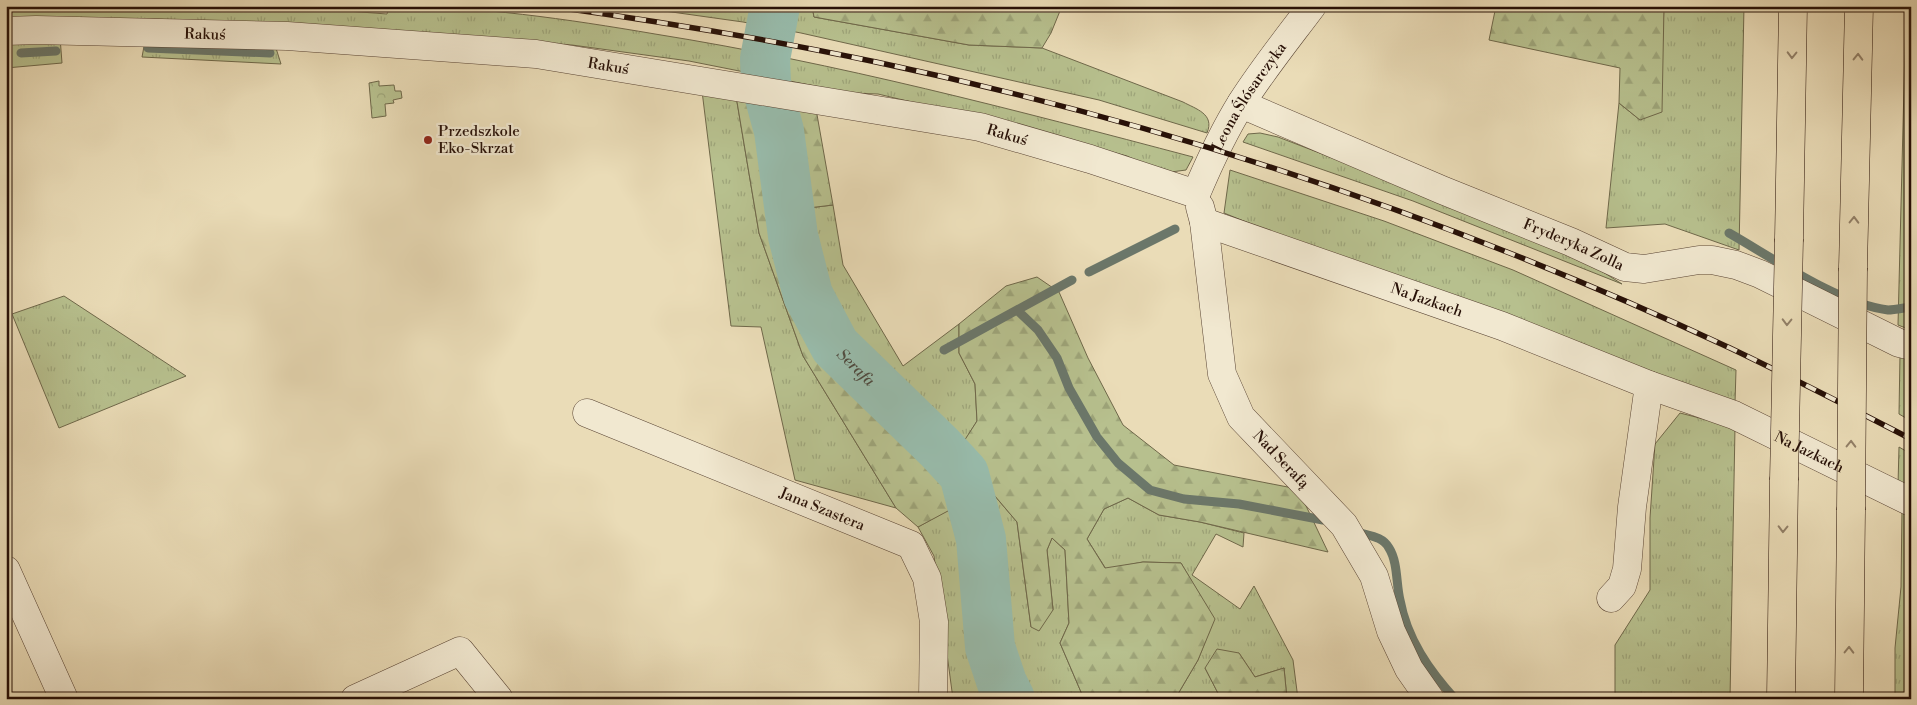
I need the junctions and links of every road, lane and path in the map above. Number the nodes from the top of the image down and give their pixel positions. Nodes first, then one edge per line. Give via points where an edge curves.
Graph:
1 (1312, 6) edge
2 (1793, 6) edge
3 (1859, 6) edge
4 (6, 31) edge
5 (1241, 104) junction
6 (1196, 194) junction
7 (1204, 222) junction
8 (1911, 346) edge
9 (1649, 385) junction
10 (586, 413) dead end
11 (1911, 502) edge
12 (6, 570) edge
13 (1611, 598) dead end
14 (64, 699) edge
15 (355, 699) edge
16 (499, 699) edge
17 (933, 699) edge
18 (1430, 699) edge
19 (1780, 699) edge
20 (1849, 699) edge

1 - 5 street, Leona Ślósarczyka
2 -> 19 highway, bridge
20 -> 3 highway, bridge
4 - 6 street, Rakuś via 287,36 536,54 980,127
5 - 6 street, Leona Ślósarczyka
5 - 8 street, Fryderyka Zolla via 1625,267 1644,269 1699,260 1736,265
6 - 7 street, Nad Serafą
7 - 9 street, Na Jazkach via 1502,326
7 - 18 street, Nad Serafą via 1222,374 1241,417 1344,525 1374,576 1391,631 1409,669
9 - 11 street, Na Jazkach via 1734,415
9 - 13 street via 1627,569 1622,586
10 - 17 street, Jana Szastera via 911,545 926,578 934,622
12 - 14 street
15 - 16 street via 460,651

